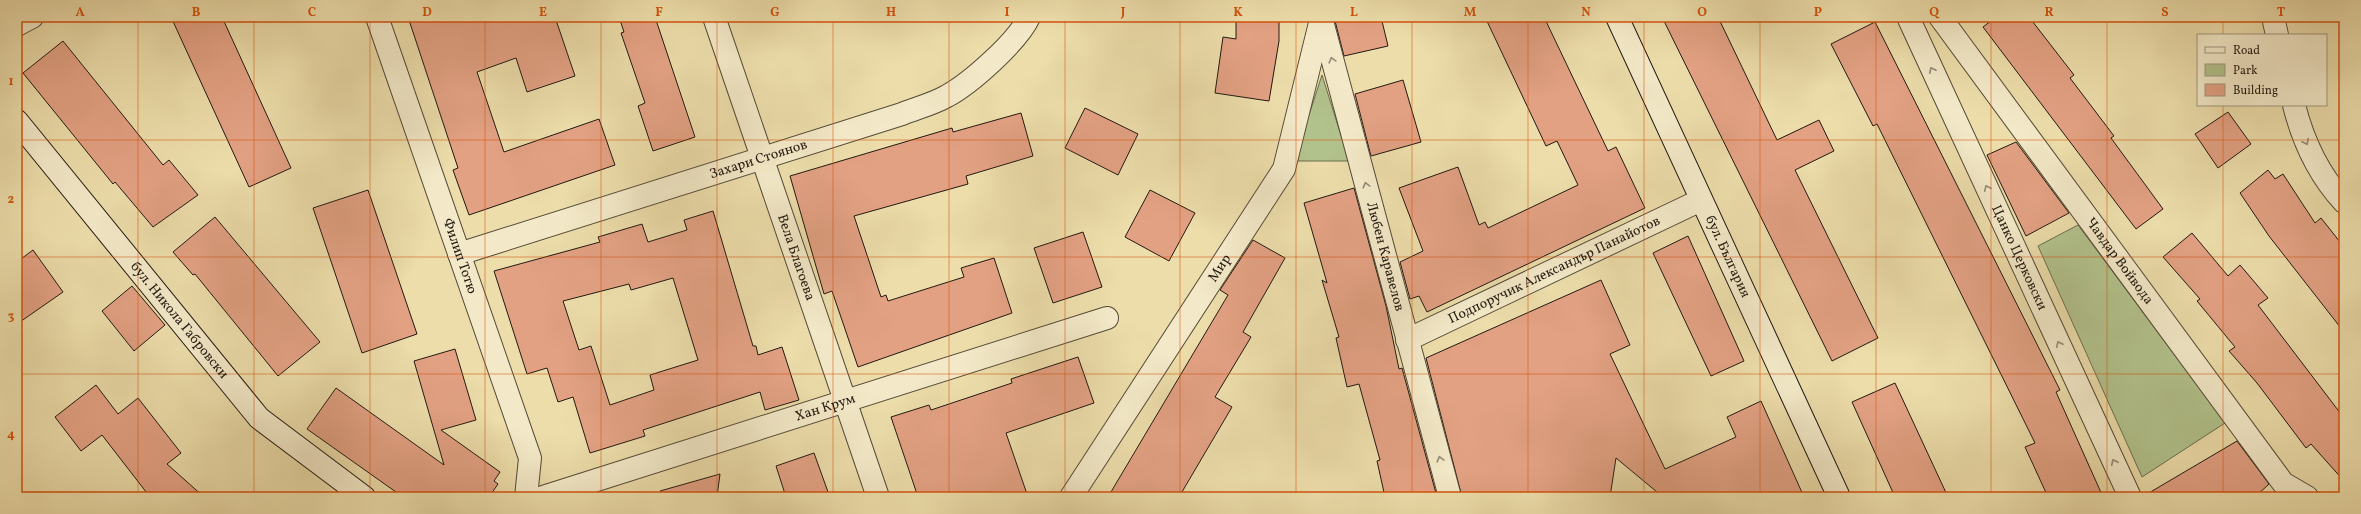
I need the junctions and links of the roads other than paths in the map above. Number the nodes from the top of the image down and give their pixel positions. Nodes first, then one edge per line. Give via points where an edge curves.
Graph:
1 (32, 17) edge
2 (376, 17) edge
3 (714, 17) edge
4 (1029, 17) edge
5 (1617, 17) edge
6 (1908, 17) edge
7 (1940, 17) edge
8 (2273, 17) edge
9 (1321, 18) edge
10 (17, 25) edge
11 (2277, 34) edge
12 (2294, 106) edge
13 (17, 121) edge
14 (763, 159) junction
15 (1701, 200) junction
16 (2344, 202) edge
17 (459, 254) junction
18 (1107, 318) dead end
19 (1407, 340) junction
20 (845, 401) junction
21 (364, 497) edge
22 (526, 497) edge
23 (543, 497) edge
24 (878, 497) edge
25 (1071, 497) edge
26 (1450, 497) edge
27 (1839, 497) edge
28 (2130, 497) edge
29 (2307, 497) edge

1 - 10 street
2 - 17 street, Филип Тотю
3 - 14 street, Вела Благоева
4 - 14 street, Захари Стоянов via 1009,44 977,75 948,96 902,114
5 - 15 street, бул. България
28 -> 6 street, Цанко Церковски
7 - 29 street, Чавдар Войвода via 2283,483
8 - 11 street
19 -> 9 street, Любен Каравелов
9 - 25 street, Мир via 1284,169
12 -> 16 street via 2300,130 2328,185
13 - 21 street, бул. Никола Габровски via 259,418
14 - 17 street, Захари Стоянов
14 - 20 street, Вела Благоева
15 - 19 street, Подпоручик Александър Панайотов
15 - 27 street, бул. България
17 - 22 street, Филип Тотю via 530,458
18 - 20 street, Хан Крум
26 -> 19 street, Любен Каравелов
20 - 23 street, Хан Крум
20 - 24 street, Вела Благоева

